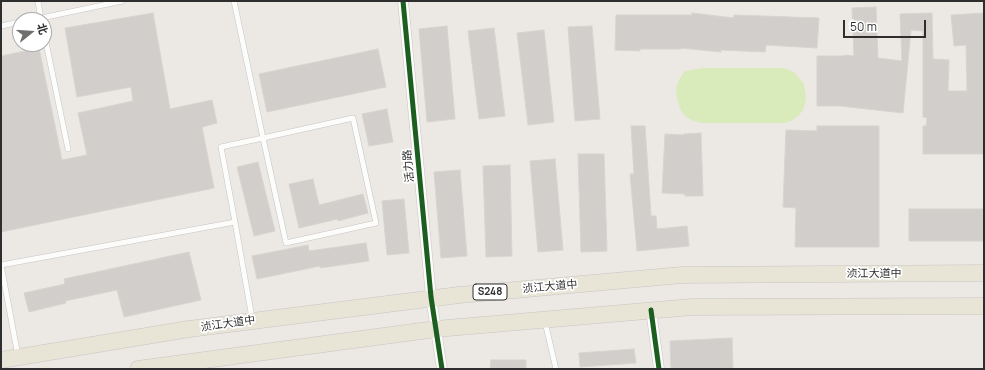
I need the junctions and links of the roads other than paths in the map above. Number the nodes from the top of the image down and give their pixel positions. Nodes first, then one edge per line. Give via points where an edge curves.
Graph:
1 (38, 1) edge
2 (122, 1) edge
3 (234, 1) edge
4 (403, 1) edge
5 (40, 12) edge
6 (52, 17) edge
7 (12, 24) edge
8 (1, 26) edge
9 (48, 52) edge
10 (263, 138) junction
11 (68, 149) dead end
12 (235, 222) junction
13 (1, 264) edge
14 (984, 273) edge
15 (431, 297) junction
16 (984, 306) edge
17 (651, 310) junction
18 (544, 320) junction
19 (253, 321) junction
20 (436, 328) junction
21 (18, 357) junction
22 (1, 360) edge
23 (198, 365) edge
24 (138, 369) edge
25 (442, 369) edge
26 (556, 369) edge
27 (659, 369) edge

1 - 5 lane
2 - 6 lane
3 - 10 lane
4 - 15 street, 活力路
7 - 8 lane
9 - 11 lane
10 - 10 lane via 353,118 376,223 286,243
10 - 12 lane via 221,147
12 - 13 lane
12 - 19 lane
13 - 21 lane
14 - 15 main road, 浈江大道中 / S248 via 682,275
15 - 19 main road, 浈江大道中 / S248
15 - 20 street, 活力路
16 - 17 main road via 692,307
17 - 18 main road
17 - 27 street
18 - 20 main road
18 - 26 lane
19 - 21 main road, 浈江大道中 / S248
20 - 23 main road
20 - 25 street, 活力路
21 - 22 main road, 浈江大道中 / S248
23 - 24 main road

